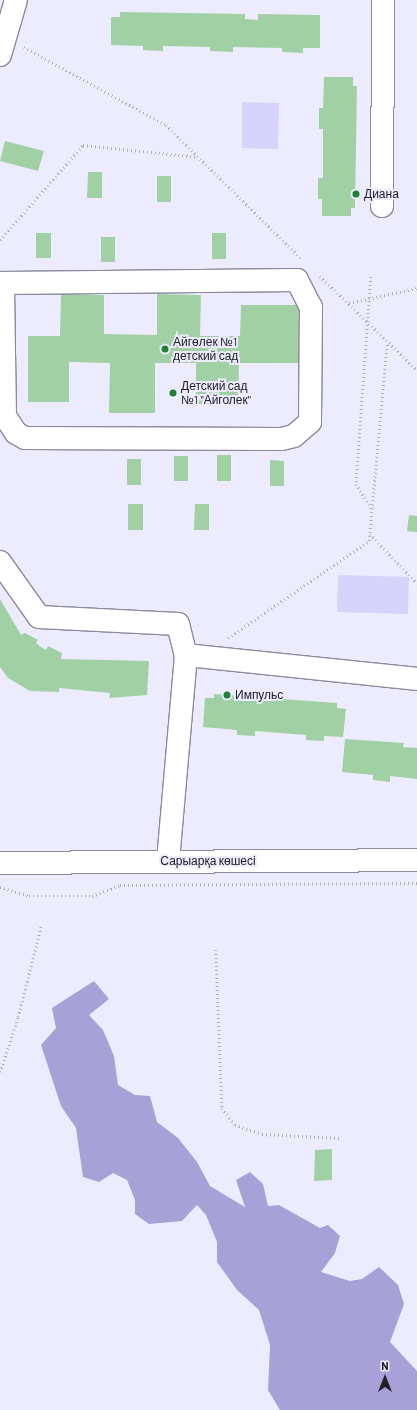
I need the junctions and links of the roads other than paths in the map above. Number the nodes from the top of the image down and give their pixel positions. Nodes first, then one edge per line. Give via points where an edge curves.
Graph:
1 (16, 0) edge
2 (383, 0) edge
3 (3, 46) edge
4 (382, 206) dead end
5 (2, 283) edge
6 (0, 562) edge
7 (193, 656) junction
8 (417, 679) edge
9 (417, 860) edge
10 (168, 861) junction
11 (0, 863) edge

1 - 3 street
2 - 4 street
5 - 5 street via 297,280 311,307 310,422 294,436 281,439 25,438 13,430 5,416
6 - 7 street via 39,617 178,624
7 - 8 street
7 - 10 street
9 - 10 street, Сарыарқа көшесі
10 - 11 street, Сарыарқа көшесі

